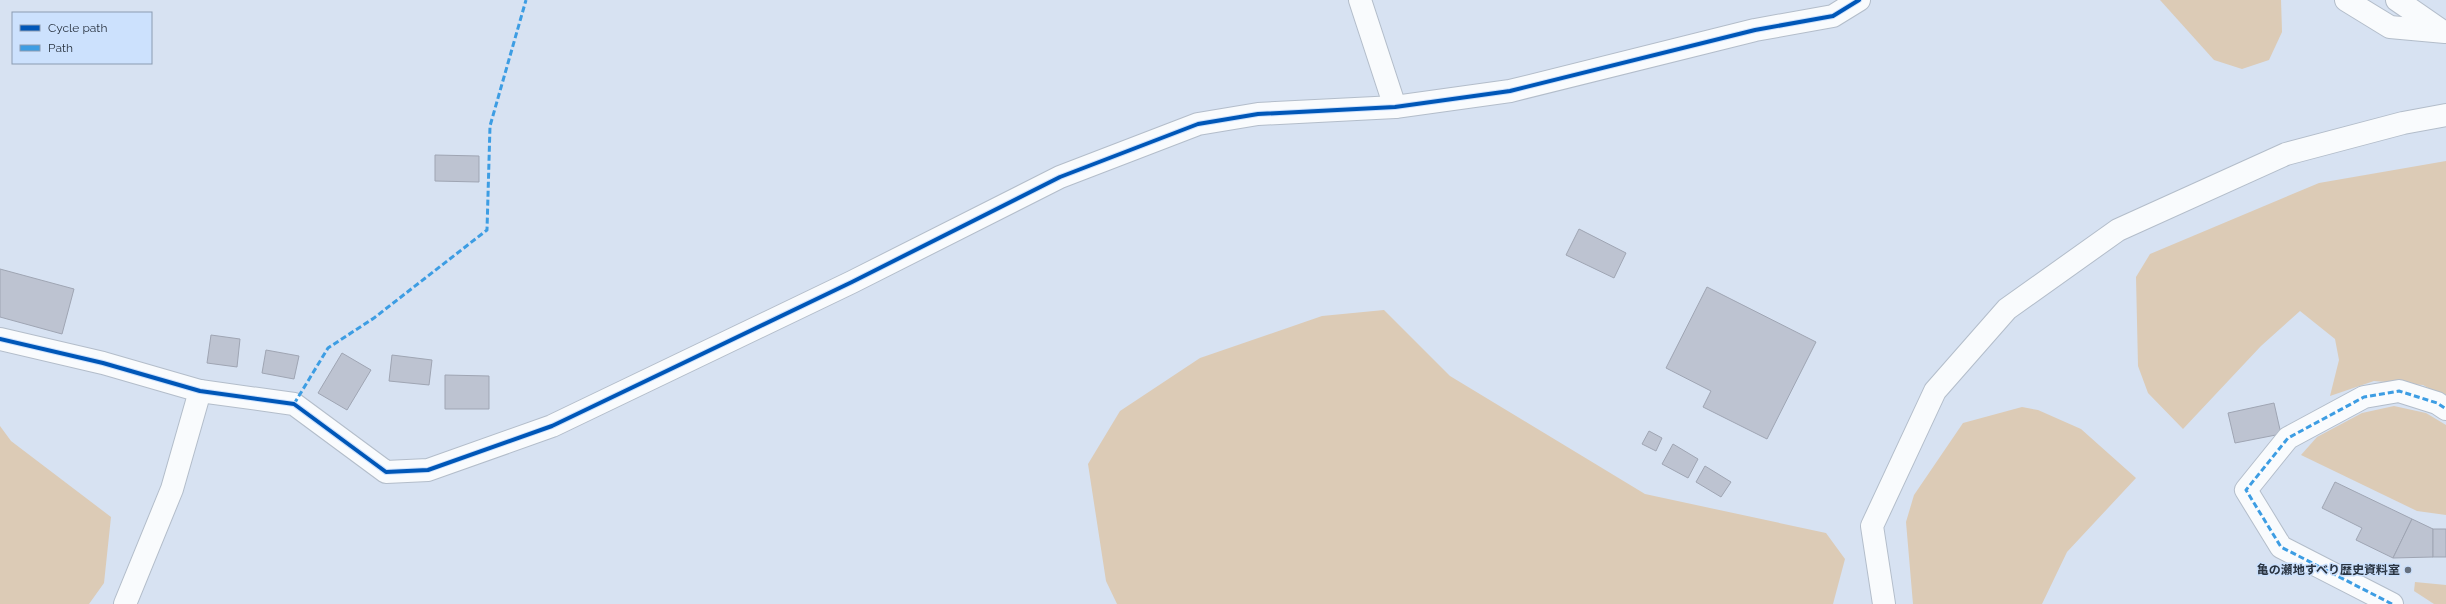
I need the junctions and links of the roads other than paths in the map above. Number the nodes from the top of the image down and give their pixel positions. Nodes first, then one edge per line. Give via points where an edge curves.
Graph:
1 (1360, 0) edge
2 (1858, 0) edge
3 (2346, 0) edge
4 (2397, 0) edge
5 (2445, 33) edge
6 (1395, 107) junction
7 (2446, 115) edge
8 (0, 339) edge
9 (200, 391) junction
10 (2446, 409) edge
11 (125, 604) edge
12 (1884, 604) edge
13 (2392, 604) edge

1 - 6 street
2 - 6 street via 1833,16 1755,30 1510,91
3 - 5 street via 2390,27
4 - 5 street
6 - 9 street via 1258,114 1198,124 1060,177 852,282 552,426 428,470 386,472 294,404
7 - 12 street via 2403,123 2286,154 2118,230 2007,309 1935,391 1872,526
8 - 9 street via 103,363
9 - 11 street via 172,489
10 - 13 street via 2436,403 2399,391 2364,396 2288,438 2246,490 2281,547

